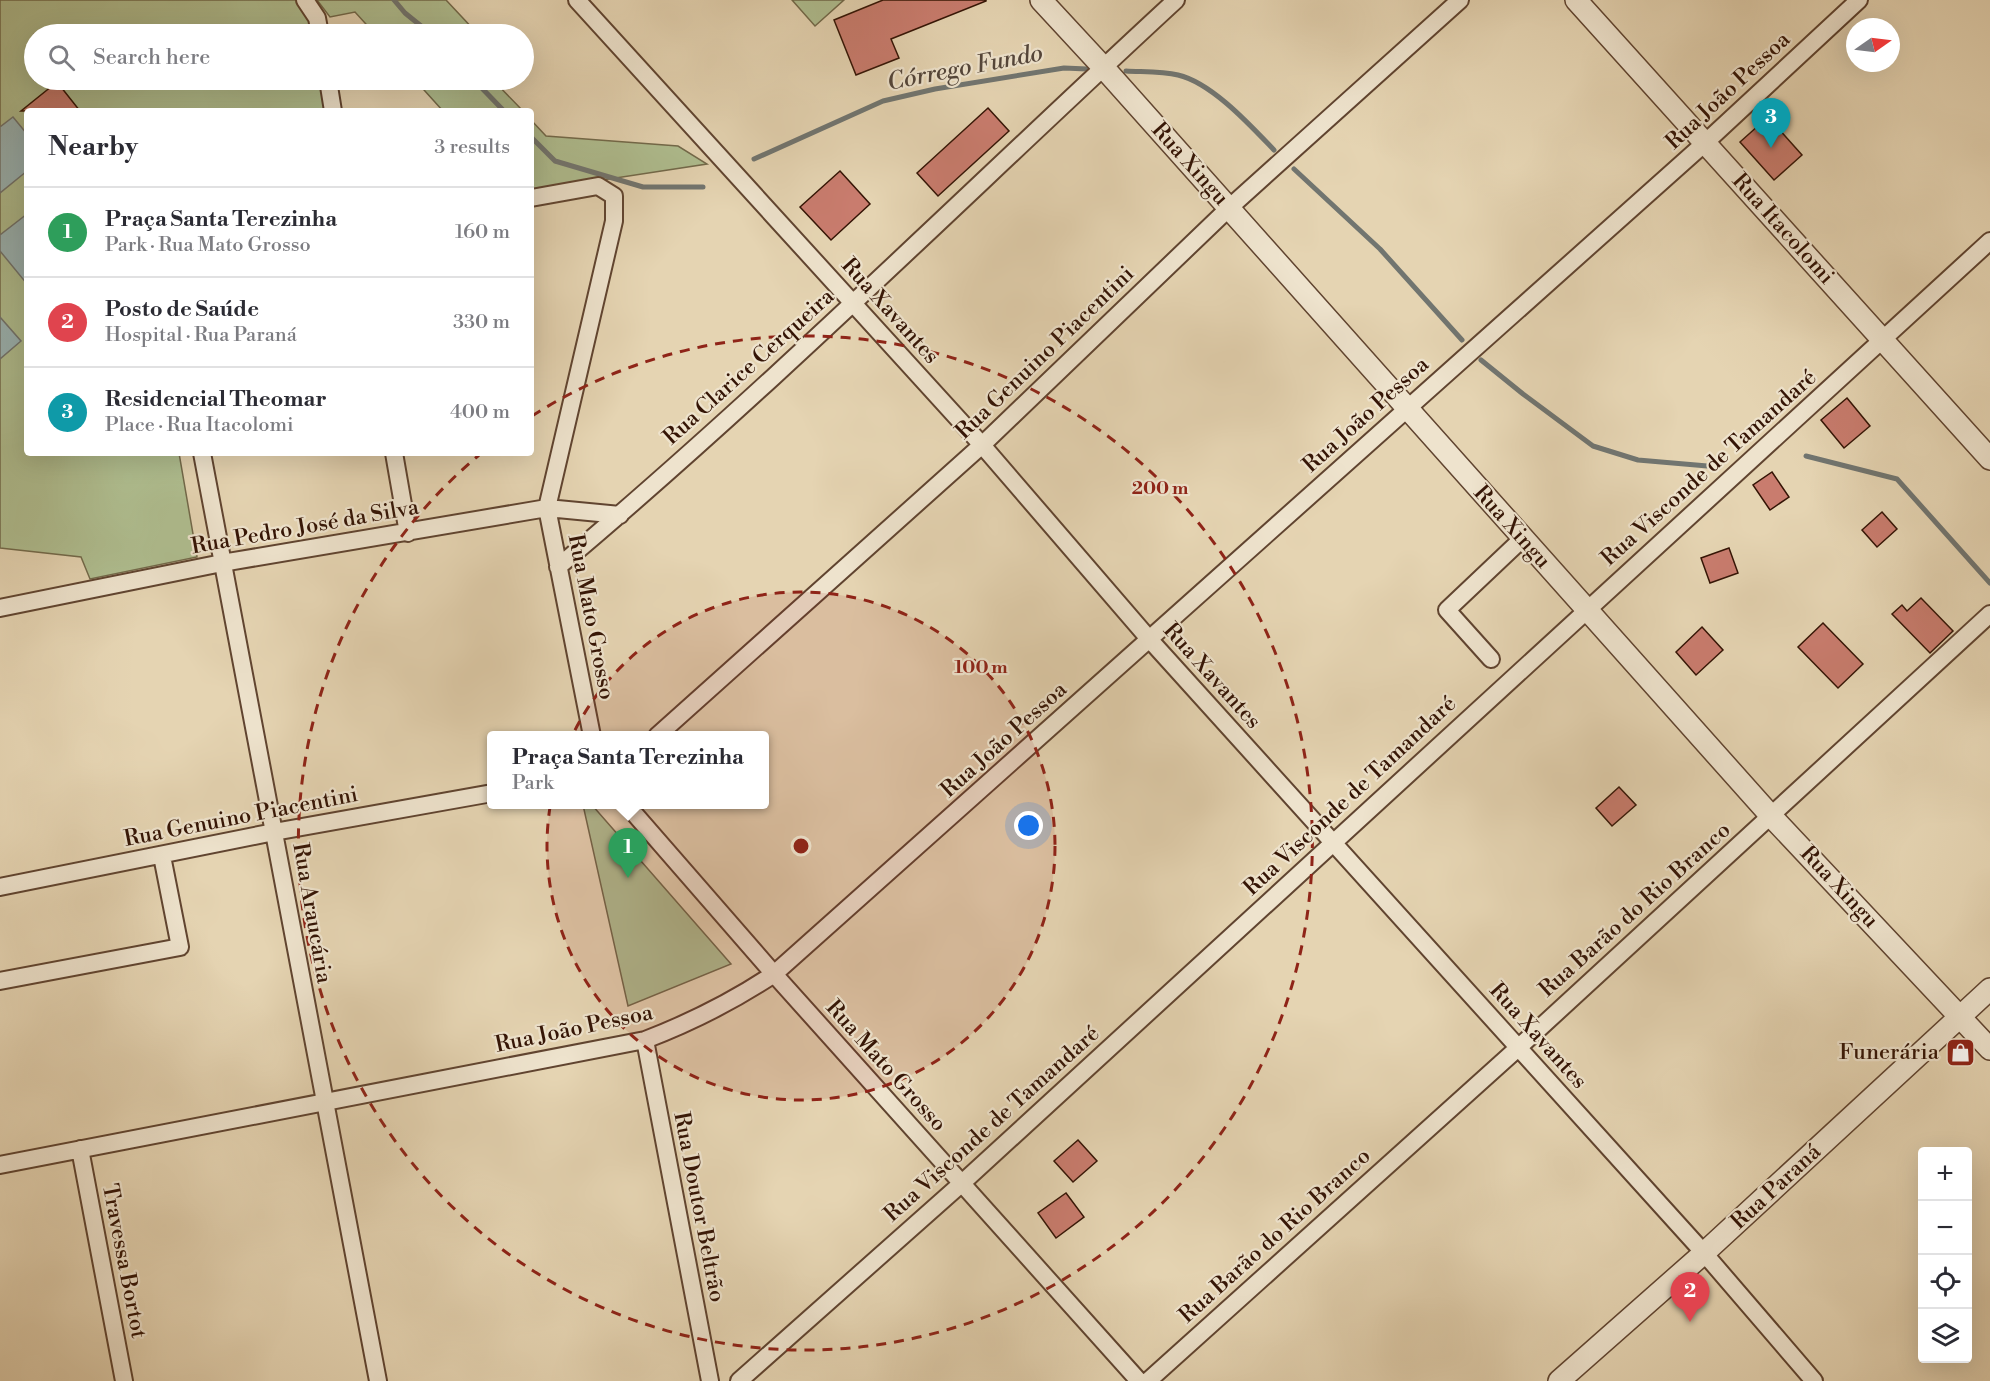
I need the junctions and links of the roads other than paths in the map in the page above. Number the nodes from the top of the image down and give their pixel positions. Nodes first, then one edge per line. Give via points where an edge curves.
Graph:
1 (305, 0) edge
2 (578, 0) edge
3 (1041, 0) edge
4 (1176, 0) edge
5 (1460, 0) edge
6 (1575, 0) edge
7 (1859, 0) edge
8 (318, 24) edge
9 (1104, 67) junction
10 (330, 90) edge
11 (333, 108) edge
12 (1706, 142) junction
13 (534, 197) edge
14 (1229, 208) junction
15 (1990, 241) edge
16 (852, 303) junction
17 (1883, 340) junction
18 (1406, 408) junction
19 (982, 445) junction
20 (203, 456) edge
21 (395, 456) edge
22 (1990, 459) edge
23 (547, 508) junction
24 (620, 515) junction
25 (408, 533) junction
26 (1522, 539) junction
27 (222, 563) junction
28 (558, 567) junction
29 (0, 608) edge
30 (1586, 610) junction
31 (1990, 614) edge
32 (1150, 640) junction
33 (1491, 659) dead end
34 (591, 731) edge
35 (661, 731) edge
36 (487, 794) edge
37 (630, 809) edge
38 (1772, 816) junction
39 (274, 832) junction
40 (1332, 843) junction
41 (162, 856) junction
42 (0, 887) edge
43 (774, 974) junction
44 (0, 981) edge
45 (1990, 989) edge
46 (1960, 1016) junction
47 (645, 1040) junction
48 (1518, 1048) junction
49 (1990, 1049) edge
50 (324, 1103) junction
51 (80, 1149) junction
52 (0, 1166) edge
53 (961, 1184) junction
54 (1704, 1253) junction
55 (124, 1381) edge
56 (378, 1381) edge
57 (710, 1381) edge
58 (739, 1381) edge
59 (1139, 1381) edge
60 (1148, 1381) edge
61 (1559, 1381) edge
62 (1815, 1381) edge

1 - 8 street
2 - 16 street, Rua Xavantes
3 - 9 street, Rua Xingu
4 - 9 street, Rua Clarice Cerqueira
5 - 14 street, Rua Genuino Piacentini
6 - 12 street, Rua Itacolomi
7 - 12 street, Rua João Pessoa
9 - 14 street, Rua Xingu
9 - 16 street, Rua Clarice Cerqueira
10 - 11 street
12 - 17 street, Rua Itacolomi
12 - 18 street, Rua João Pessoa
13 - 23 street via 598,186 614,196 614,221
14 - 18 street, Rua Xingu
14 - 19 street, Rua Genuino Piacentini
15 - 17 street, Rua Visconde de Tamandaré
16 - 19 street, Rua Xavantes
16 - 24 street, Rua Clarice Cerqueira
17 - 22 street, Rua Itacolomi
17 - 30 street, Rua Visconde de Tamandaré
18 - 26 street, Rua Xingu
18 - 32 street, Rua João Pessoa
19 - 32 street, Rua Xavantes
19 - 35 street, Rua Genuino Piacentini
20 - 27 street, Rua Araucária
21 - 25 street
23 - 24 street, Rua Pedro José da Silva
23 - 25 street, Rua Pedro José da Silva
23 - 28 street, Rua Mato Grosso
24 - 28 street, Rua Clarice Cerqueira
25 - 27 street, Rua Pedro José da Silva
26 - 30 street, Rua Xingu
26 - 33 street via 1447,610
27 - 29 street, Rua Pedro José da Silva
27 - 39 street, Rua Araucária
28 - 34 street, Rua Mato Grosso
30 - 38 street, Rua Xingu
30 - 40 street, Rua Visconde de Tamandaré
31 - 38 street, Rua Barão do Rio Branco
32 - 40 street, Rua Xavantes
32 - 43 street, Rua João Pessoa
36 - 39 street, Rua Genuino Piacentini
37 - 43 street, Rua Mato Grosso
38 - 46 street, Rua Xingu
38 - 48 street, Rua Barão do Rio Branco
39 - 41 street, Rua Genuino Piacentini
39 - 50 street, Rua Araucária
40 - 48 street, Rua Xavantes
40 - 53 street, Rua Visconde de Tamandaré
41 - 42 street, Rua Genuino Piacentini
41 - 44 street via 180,947
43 - 47 street, Rua João Pessoa via 693,1021
43 - 53 street, Rua Mato Grosso
45 - 46 street, Rua Paraná
46 - 49 street, Rua Xingu
46 - 54 street, Rua Paraná
47 - 50 street, Rua João Pessoa
47 - 57 street, Rua Doutor Beltrão
48 - 54 street, Rua Xavantes
48 - 60 street, Rua Barão do Rio Branco
50 - 51 street, Rua João Pessoa
50 - 56 street, Rua Araucária
51 - 52 street, Rua João Pessoa
51 - 55 street, Travessa Bortot
53 - 58 street, Rua Visconde de Tamandaré
53 - 59 street, Rua Mato Grosso
54 - 61 street, Rua Paraná
54 - 62 street, Rua Xavantes

